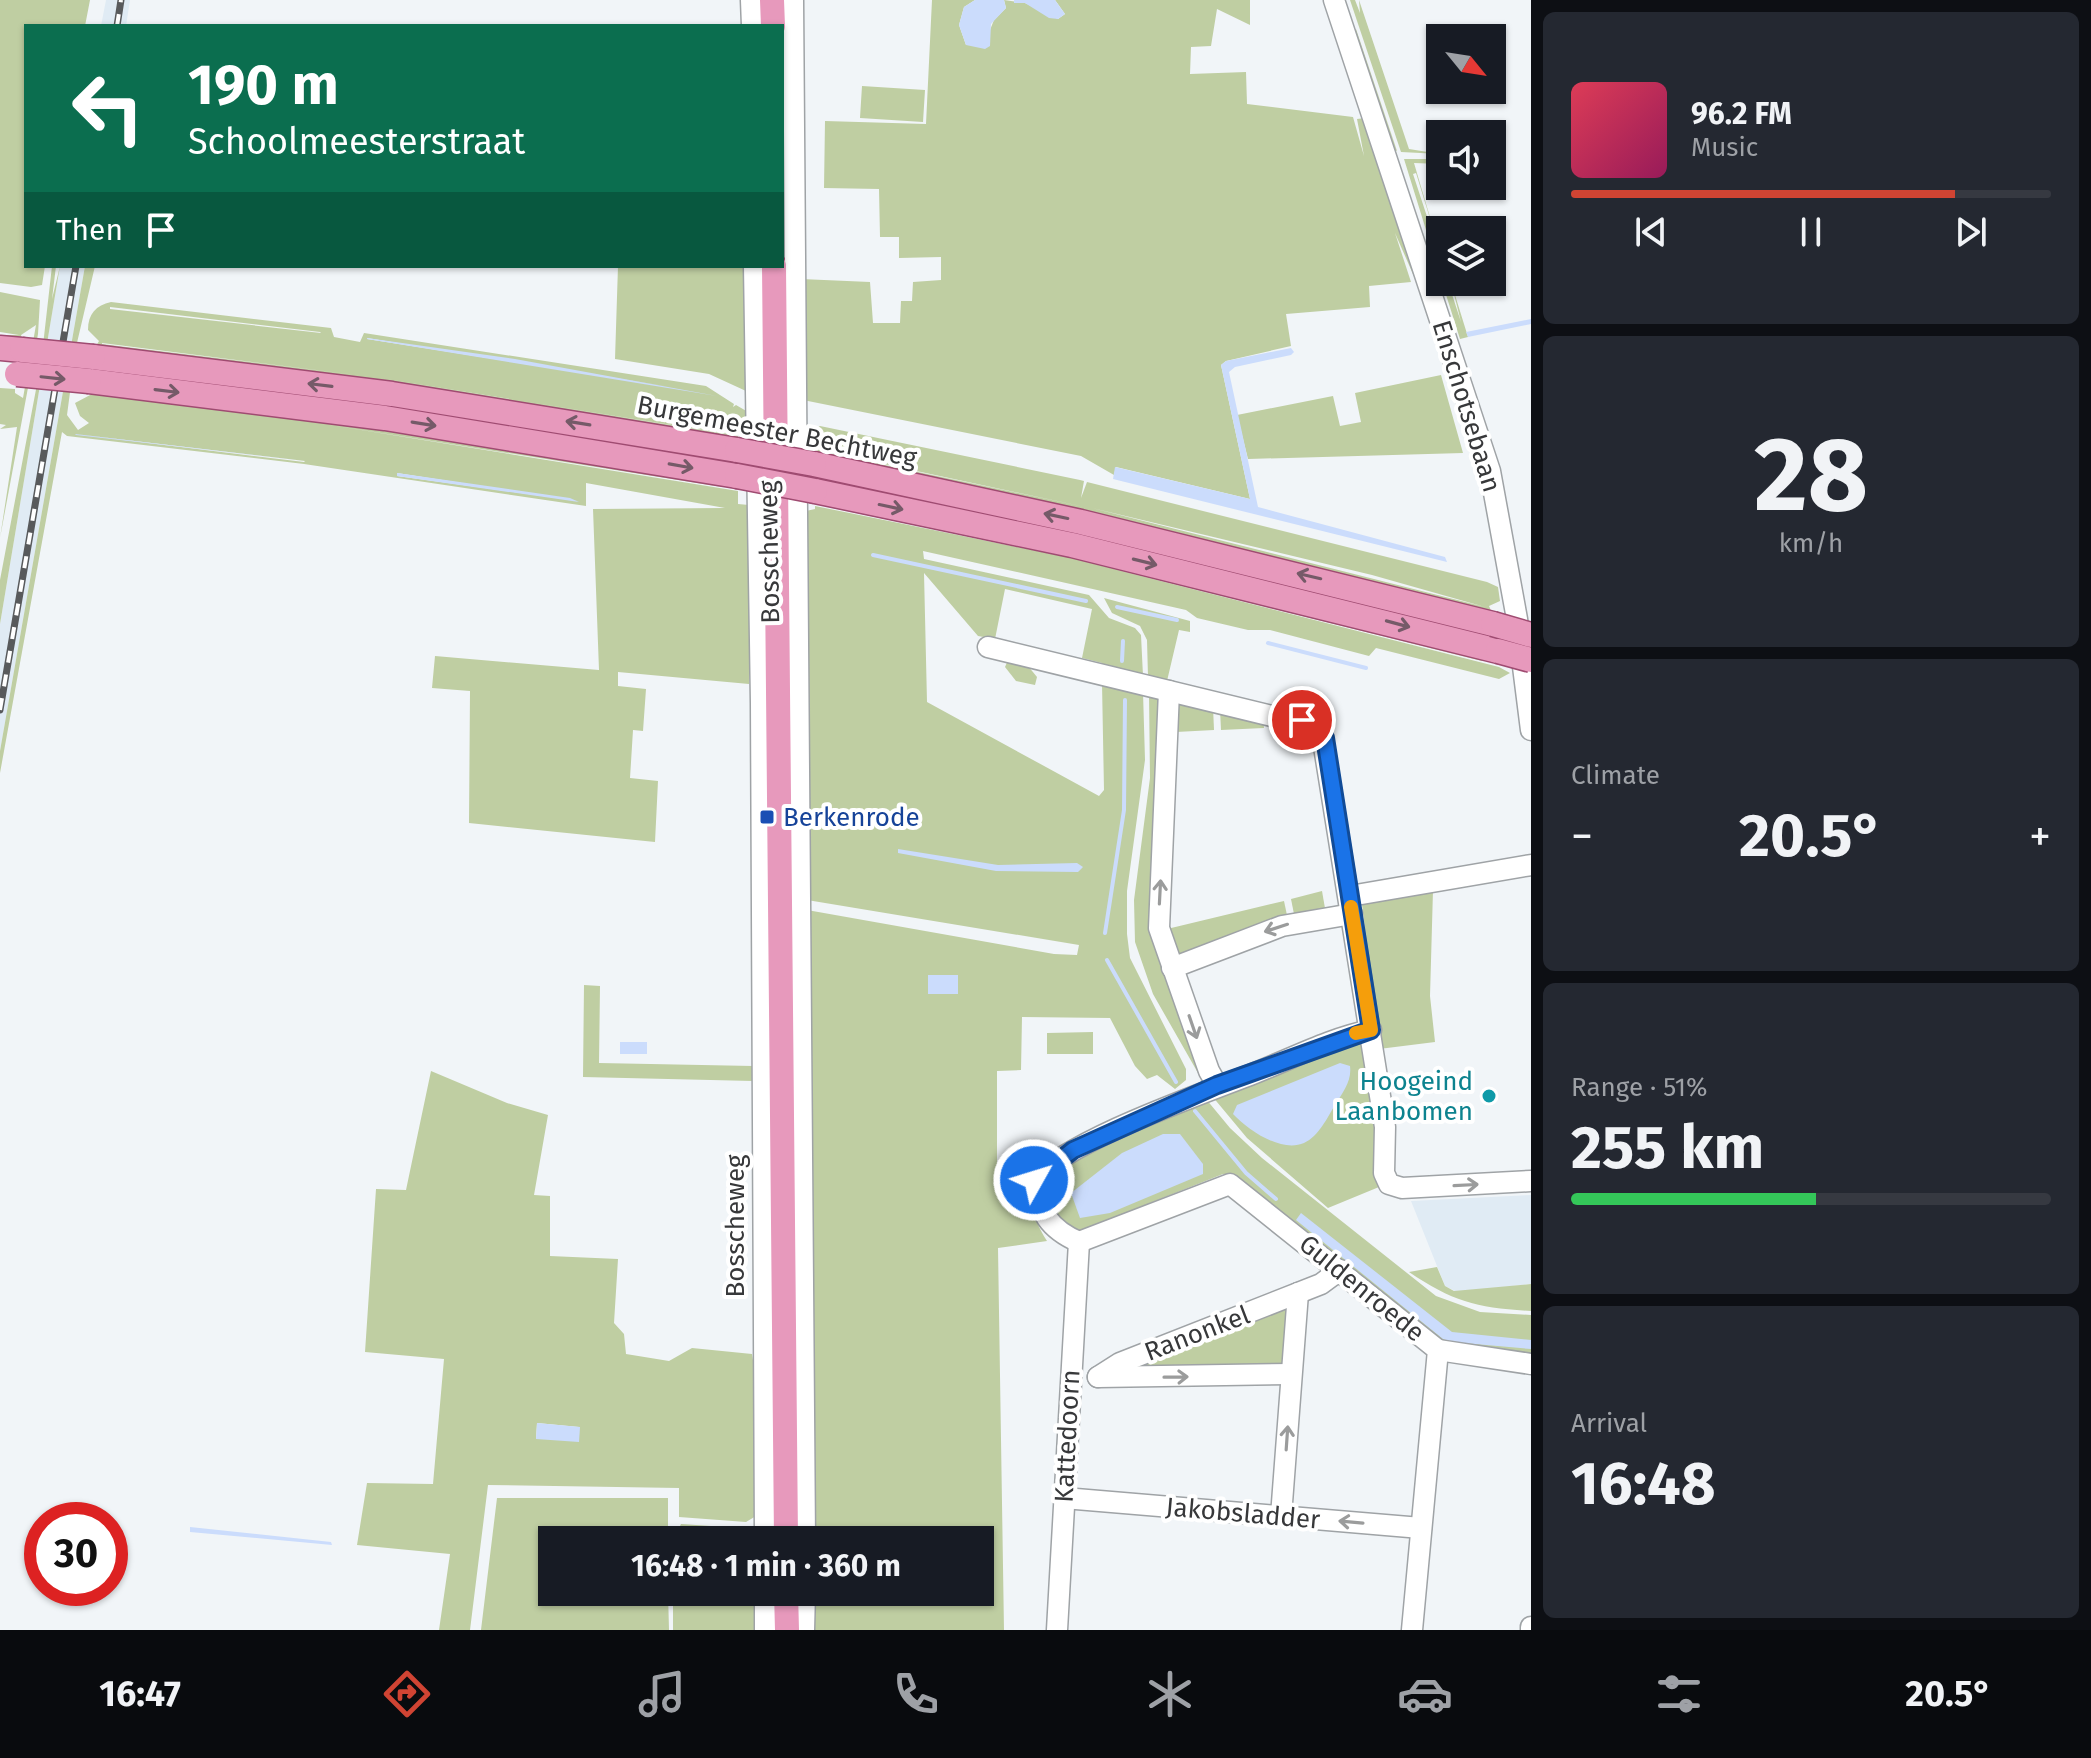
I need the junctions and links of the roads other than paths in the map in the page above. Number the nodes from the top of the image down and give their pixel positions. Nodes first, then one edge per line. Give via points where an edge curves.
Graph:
1 (751, 0) edge
2 (772, 0) edge
3 (793, 0) edge
4 (1334, 0) edge
5 (752, 24) edge
6 (773, 24) edge
7 (754, 268) edge
8 (774, 268) edge
9 (11, 349) edge
10 (9, 374) edge
11 (1531, 635) edge
12 (988, 647) dead end
13 (1531, 660) edge
14 (1169, 691) junction
15 (1531, 730) edge
16 (1531, 865) edge
17 (1351, 905) junction
18 (781, 912) junction
19 (1172, 968) junction
20 (1371, 1030) junction
21 (1217, 1085) junction
22 (1531, 1181) edge
23 (1079, 1242) junction
24 (1340, 1270) junction
25 (1298, 1293) junction
26 (794, 1314) junction
27 (1438, 1350) junction
28 (1531, 1364) edge
29 (1291, 1374) junction
30 (1070, 1377) junction
31 (1098, 1377) junction
32 (1064, 1498) junction
33 (1281, 1516) junction
34 (765, 1526) edge
35 (786, 1526) edge
36 (804, 1526) edge
37 (1421, 1528) junction
38 (765, 1606) edge
39 (786, 1606) edge
40 (805, 1606) edge
41 (765, 1630) edge
42 (787, 1630) edge
43 (804, 1630) edge
44 (1057, 1630) edge
45 (1412, 1630) edge

1 - 5 street
2 - 6 main road
3 - 18 street, Bosscheweg
4 - 15 street, Enschotsebaan via 1490,471
7 - 18 street, Bosscheweg
8 - 18 main road, Bosscheweg
11 -> 9 main road, Burgemeester Bechtweg, bridge via 1097,525 814,464 392,394
10 -> 13 main road, Burgemeester Bechtweg, bridge via 385,418 737,476 1087,548
12 - 14 street
14 - 17 street via 1321,728
19 -> 14 street via 1159,919
16 - 17 street
17 -> 19 street
17 - 20 street
18 - 26 main road, Bosscheweg
18 - 34 street, Bosscheweg
19 -> 21 street
20 - 21 street
20 -> 22 street via 1389,1184 1402,1188
21 - 23 street via 1073,1150 1042,1170 1034,1180 1045,1219
23 - 24 street, Guldenroede via 1230,1184
23 - 30 street, Kattedoorn
24 - 25 street, Ranonkel
24 - 27 street, Guldenroede
25 - 29 street
25 - 31 street, Ranonkel via 1120,1363
26 - 35 main road, Bosscheweg
26 - 36 street, Bosscheweg
27 - 28 street
27 - 37 street, Guldenroede
31 -> 29 street, Ranonkel
33 -> 29 street
30 - 31 street, Ranonkel
30 - 32 street, Kattedoorn
32 - 33 street, Jakobsladder
32 - 44 street, Kattedoorn
37 -> 33 street, Jakobsladder
37 - 45 street, Guldenroede
38 - 41 street
39 - 42 main road
40 - 43 street

